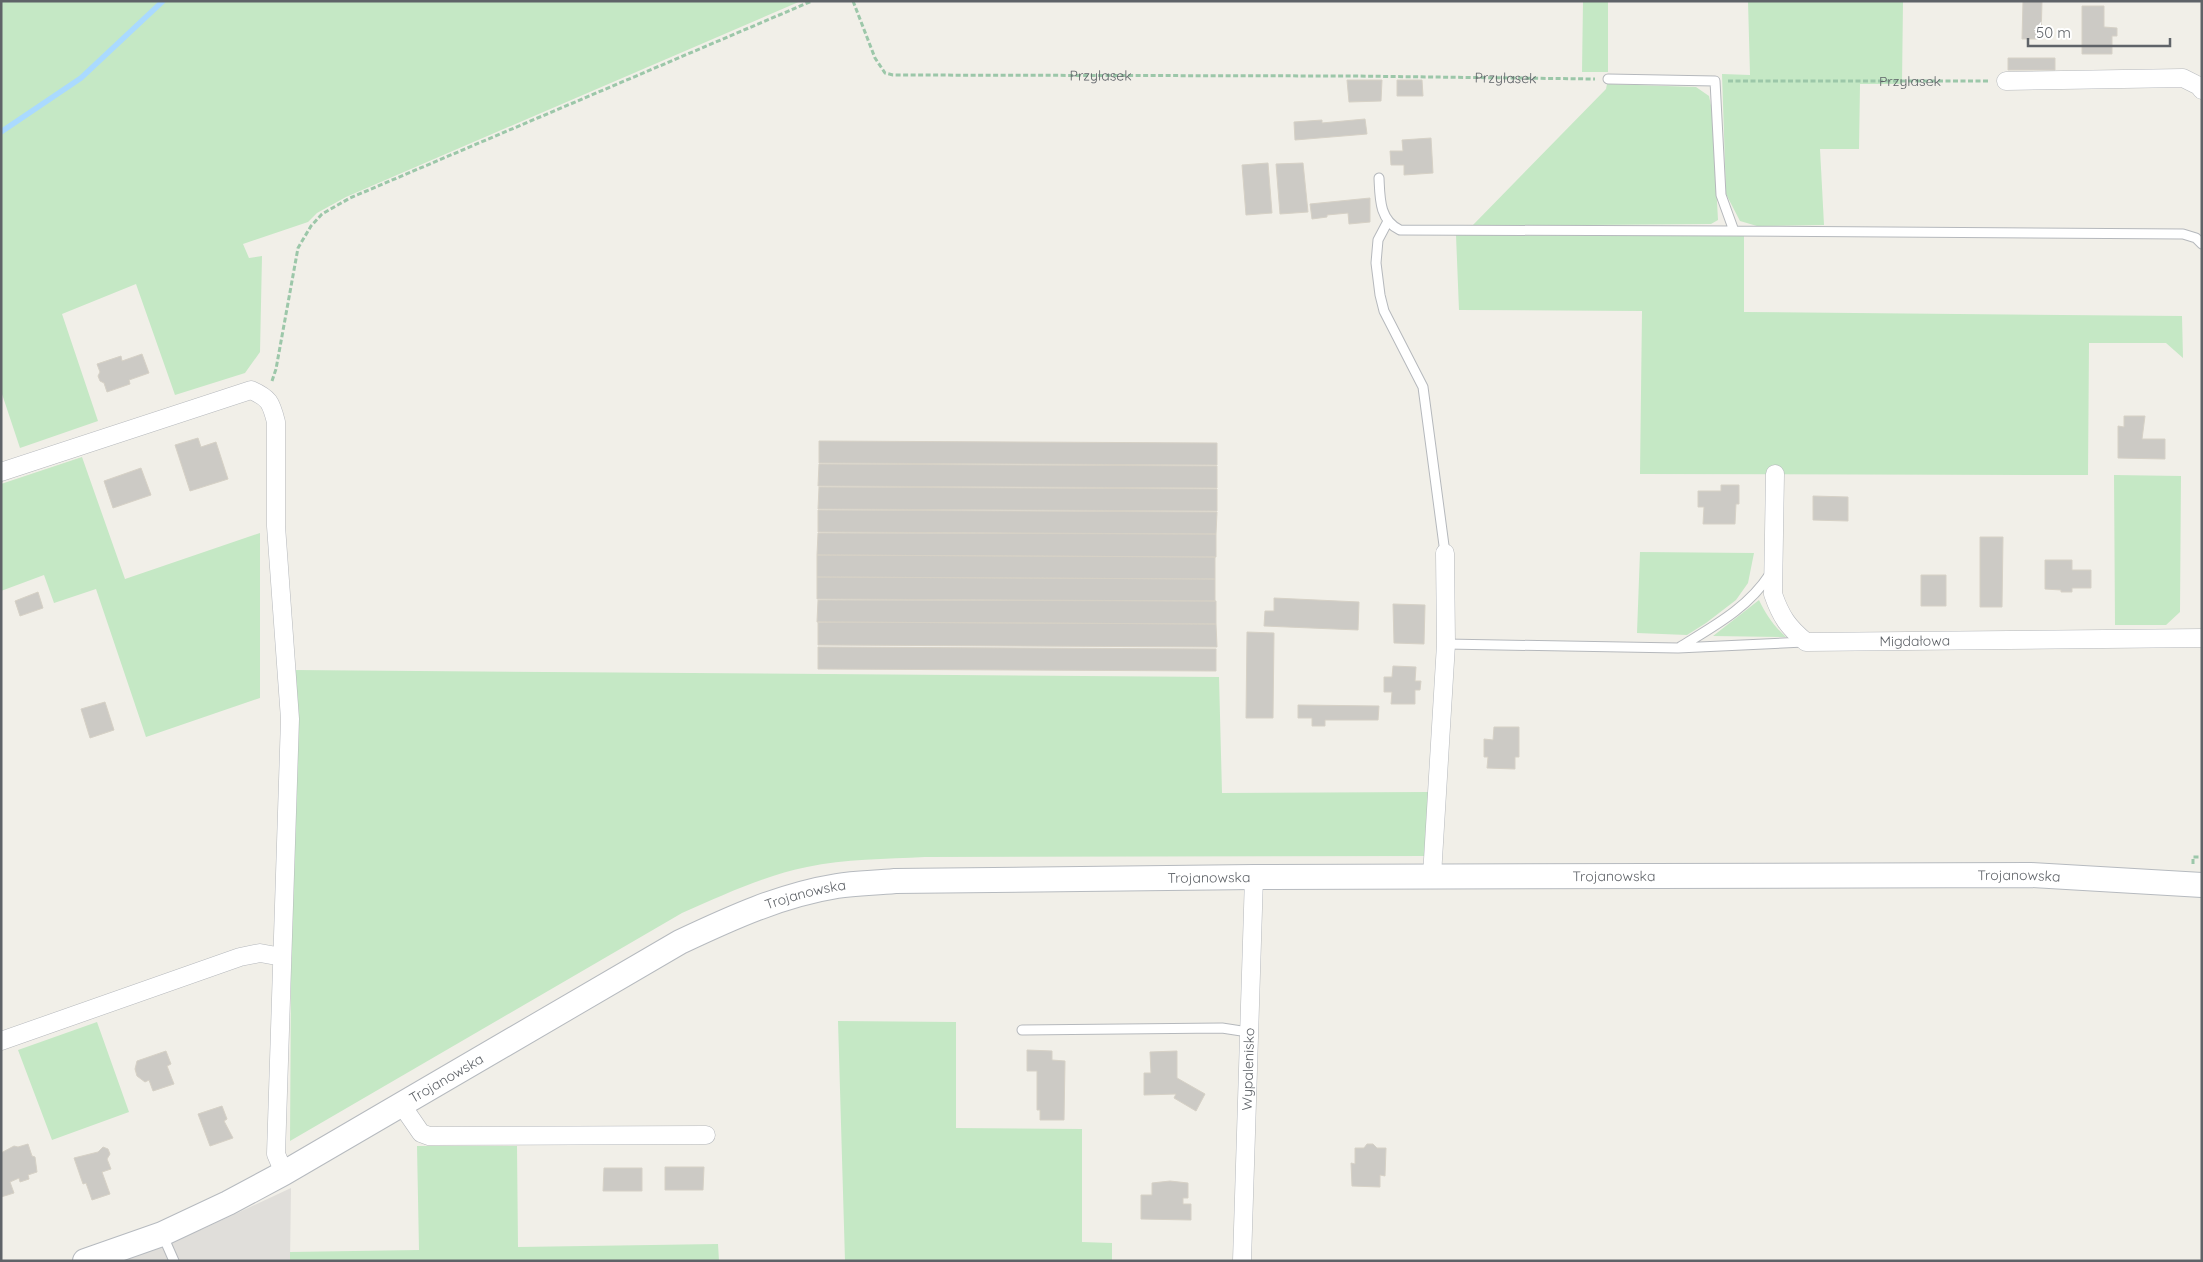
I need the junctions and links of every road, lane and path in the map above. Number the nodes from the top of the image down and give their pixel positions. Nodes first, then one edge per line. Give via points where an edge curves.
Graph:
1 (812, 1) edge
2 (853, 1) edge
3 (1608, 79) joint
4 (1715, 81) junction
5 (2006, 81) joint
6 (2202, 90) edge
7 (1379, 178) dead end
8 (1388, 222) junction
9 (1734, 231) junction
10 (2202, 244) edge
11 (266, 397) junction
12 (1, 472) edge
13 (1776, 474) dead end
14 (1445, 553) joint
15 (1773, 570) junction
16 (2202, 638) edge
17 (1806, 642) junction
18 (1446, 644) junction
19 (1678, 648) junction
20 (2202, 857) edge
21 (1432, 876) junction
22 (1254, 877) junction
23 (2195, 877) edge
24 (282, 957) junction
25 (1022, 1030) dead end
26 (1248, 1032) junction
27 (1, 1041) edge
28 (401, 1104) junction
29 (706, 1135) dead end
30 (286, 1171) junction
31 (162, 1234) junction
32 (85, 1261) edge
33 (174, 1261) edge
34 (1242, 1261) edge

1 - 11 path via 350,198 322,214 298,248 276,370
2 - 3 path, Przylasek via 875,58 885,73 893,76
3 - 4 lane
4 - 5 path, Przylasek
4 - 9 lane via 1722,195
5 - 6 street via 2183,78
7 - 8 lane via 1380,204
8 - 9 lane via 1400,230
8 - 14 lane via 1378,240 1376,263 1380,296 1384,312 1423,387
9 - 10 lane via 2183,234 2196,238
11 - 12 street via 251,390
11 - 24 street via 276,422 276,526 290,719
13 - 15 street
14 - 18 street
15 - 17 street via 1773,594 1779,611 1789,627
15 - 19 lane via 1755,595 1729,617
16 - 17 street, Migdałowa
17 - 19 lane
18 - 19 lane
18 - 21 street
20 - 23 path via 2194,857
21 - 22 street, Trojanowska
21 - 23 street, Trojanowska
22 - 26 street, Wypalenisko
22 - 28 street, Trojanowska via 895,881 838,886 777,900 745,911 680,942
24 - 27 street via 260,954 240,957
24 - 30 street via 276,1154
25 - 26 lane via 1222,1028
26 - 34 street, Wypalenisko
28 - 29 street via 421,1132 429,1136
28 - 30 street, Trojanowska
30 - 31 street, Trojanowska
31 - 32 street, Trojanowska
31 - 33 lane

